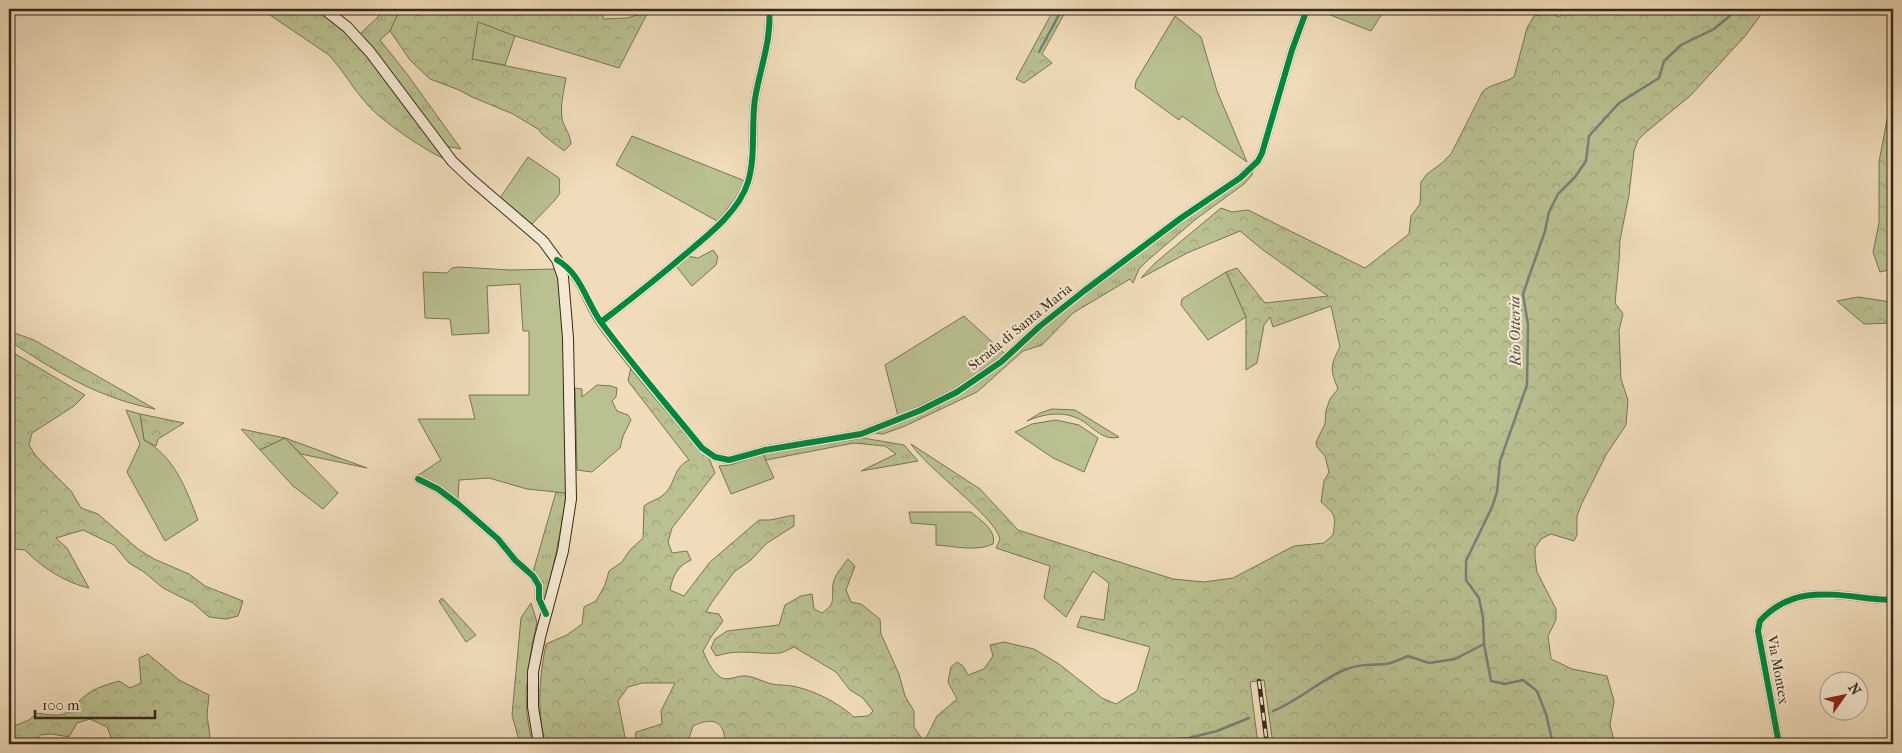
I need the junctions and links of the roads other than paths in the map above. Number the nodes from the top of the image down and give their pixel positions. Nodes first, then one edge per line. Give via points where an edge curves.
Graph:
1 (324, 9) edge
2 (769, 9) edge
3 (1307, 9) edge
4 (556, 260) junction
5 (601, 322) junction
6 (418, 479) dead end
7 (1893, 600) edge
8 (546, 614) junction
9 (539, 744) edge
10 (1779, 744) edge

1 - 4 main road via 370,52 452,160 540,237
2 - 5 street via 769,32 754,106 750,174 744,192 708,236
3 - 5 street, Strada di Santa Maria via 1264,147 1256,163 1056,312 1001,362 957,392 919,411 861,434 721,460 702,448
4 - 5 street, Strada di Santa Maria via 574,274
4 - 8 main road via 565,286 571,488 564,542
6 - 8 street via 453,500 498,539 533,576
7 - 10 street, Via Montex via 1810,594 1778,606 1760,620 1758,631
8 - 9 main road via 537,648 533,683

